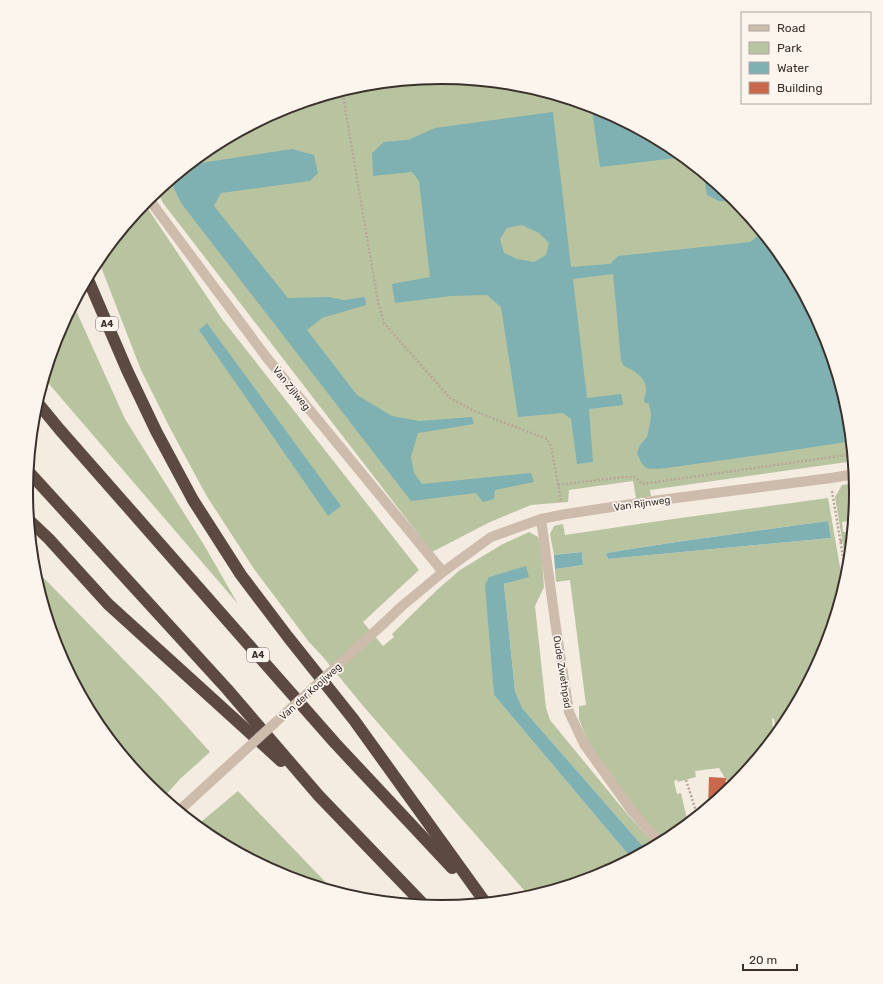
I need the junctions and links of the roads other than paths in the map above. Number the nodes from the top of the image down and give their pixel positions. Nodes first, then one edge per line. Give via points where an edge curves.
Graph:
1 (152, 204) edge
2 (91, 284) edge
3 (42, 408) edge
4 (849, 475) edge
5 (34, 477) edge
6 (541, 519) junction
7 (34, 525) edge
8 (443, 572) junction
9 (319, 796) junction
10 (182, 807) edge
11 (657, 839) edge
12 (482, 898) edge
13 (481, 899) edge
14 (419, 900) edge

1 - 8 street, Van Zijlweg via 267,358
2 - 12 highway, A4 via 156,431 193,500 240,575 354,720
3 - 13 highway, A4 via 325,731
4 - 6 street, Van Rijnweg via 645,502
5 - 9 highway via 227,689
6 - 8 street, Van Rijnweg via 491,537
6 - 11 street, Oude Zwethpad via 569,712 584,744 632,811
7 - 9 highway via 108,604
8 - 10 street, Van der Kooijweg, bridge via 402,606
9 - 14 highway

